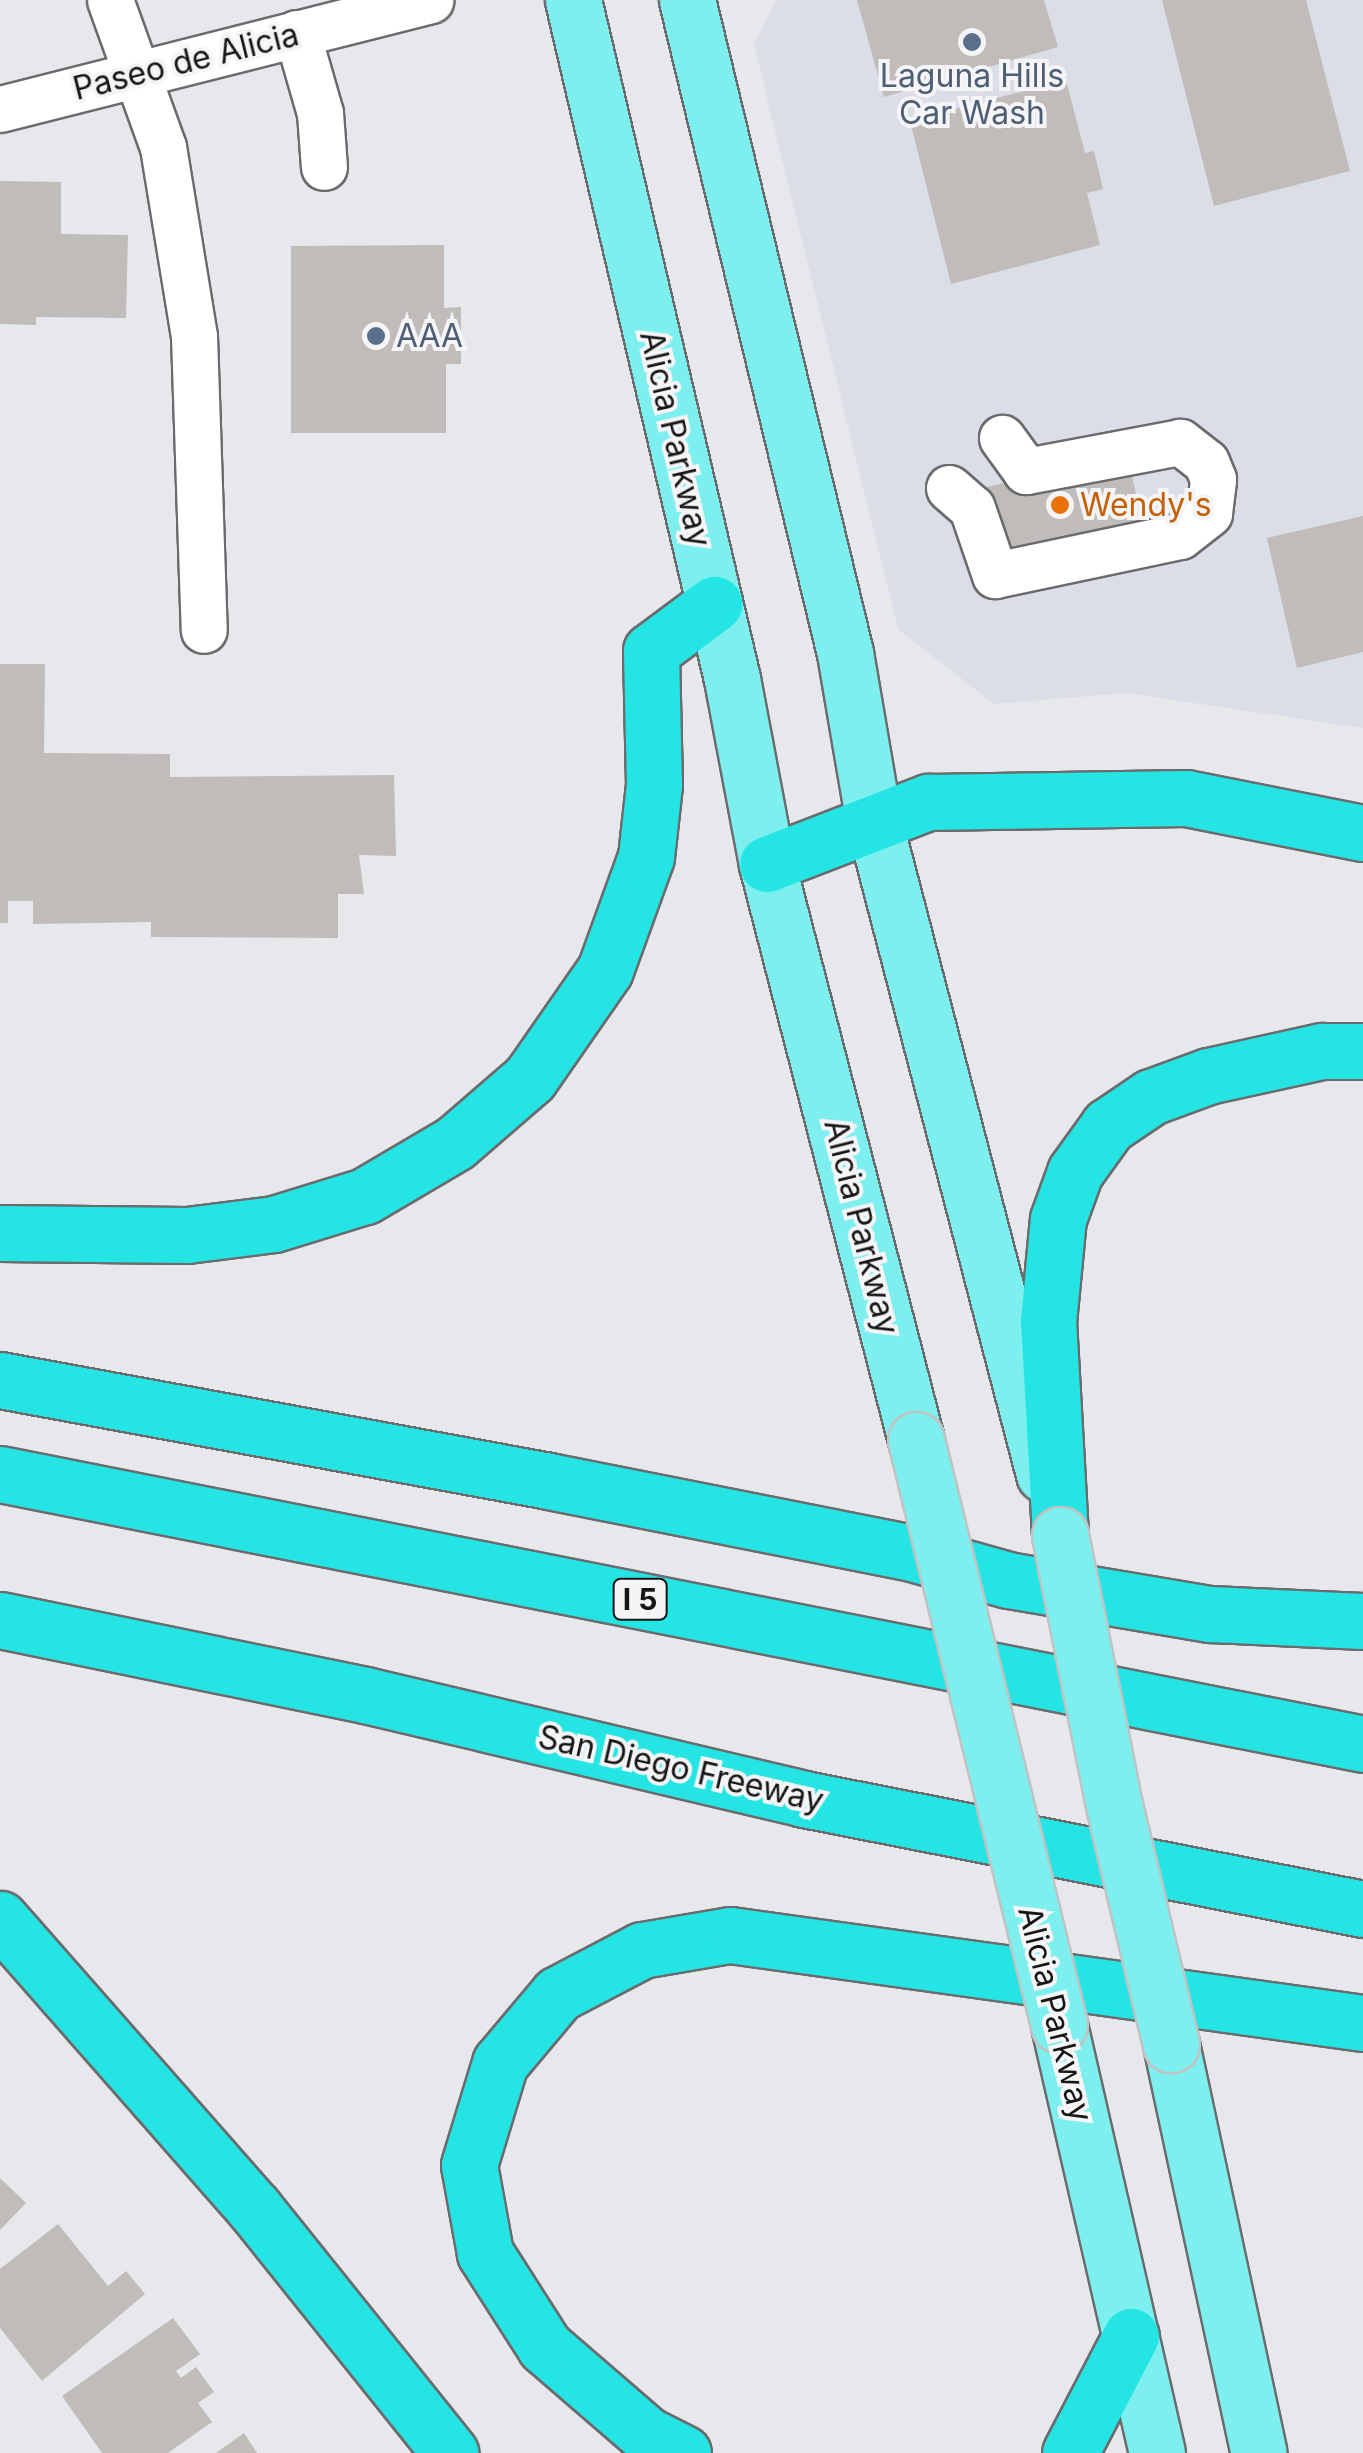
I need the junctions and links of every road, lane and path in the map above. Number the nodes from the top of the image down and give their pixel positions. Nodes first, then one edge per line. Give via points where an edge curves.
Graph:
1 (110, 0) edge
2 (430, 0) edge
3 (573, 0) edge
4 (687, 0) edge
5 (298, 34) junction
6 (137, 74) junction
7 (0, 109) edge
8 (324, 167) dead end
9 (1002, 438) dead end
10 (949, 488) dead end
11 (714, 604) junction
12 (204, 630) dead end
13 (874, 822) junction
14 (1363, 833) edge
15 (767, 864) junction
16 (1363, 1051) edge
17 (0, 1234) edge
18 (0, 1380) edge
19 (0, 1474) edge
20 (1060, 1535) junction
21 (0, 1620) edge
22 (1363, 1621) edge
23 (1363, 1744) edge
24 (1363, 1908) edge
25 (0, 1920) edge
26 (1363, 2023) edge
27 (1131, 2336) junction
28 (450, 2453) edge
29 (682, 2453) edge
30 (1070, 2453) edge
31 (1157, 2453) edge
32 (1260, 2453) edge

1 - 6 street
2 - 5 street, Paseo de Alicia
3 - 11 main road, Alicia Parkway
4 - 13 main road via 845,653
5 - 6 street, Paseo de Alicia
5 - 8 street via 320,114
6 - 7 street, Paseo de Alicia
6 - 12 street via 163,147 194,336
9 - 10 street via 1026,471 1180,442 1206,462 1209,513 1180,536 995,575 972,508
11 - 15 main road, Alicia Parkway
11 - 17 highway via 651,651 654,785 636,890 605,970 530,1078 455,1143 365,1196 274,1224 187,1235
13 - 14 highway via 928,802 1186,798
13 - 15 highway
13 - 20 main road
15 - 27 main road, Alicia Parkway, bridge via 916,1440
16 - 20 highway via 1322,1051 1151,1097 1108,1126 1075,1172 1058,1219 1048,1322
18 - 22 highway via 912,1553 1008,1580 1210,1614
19 - 23 highway, I 5
20 - 32 main road, bridge
21 - 24 highway, San Diego Freeway via 365,1695 804,1799
25 - 28 highway via 254,2208
26 - 29 highway via 730,1935 642,1950 558,1994 500,2063 469,2166 485,2253 544,2347 647,2435
27 - 30 highway
27 - 31 main road, Alicia Parkway

